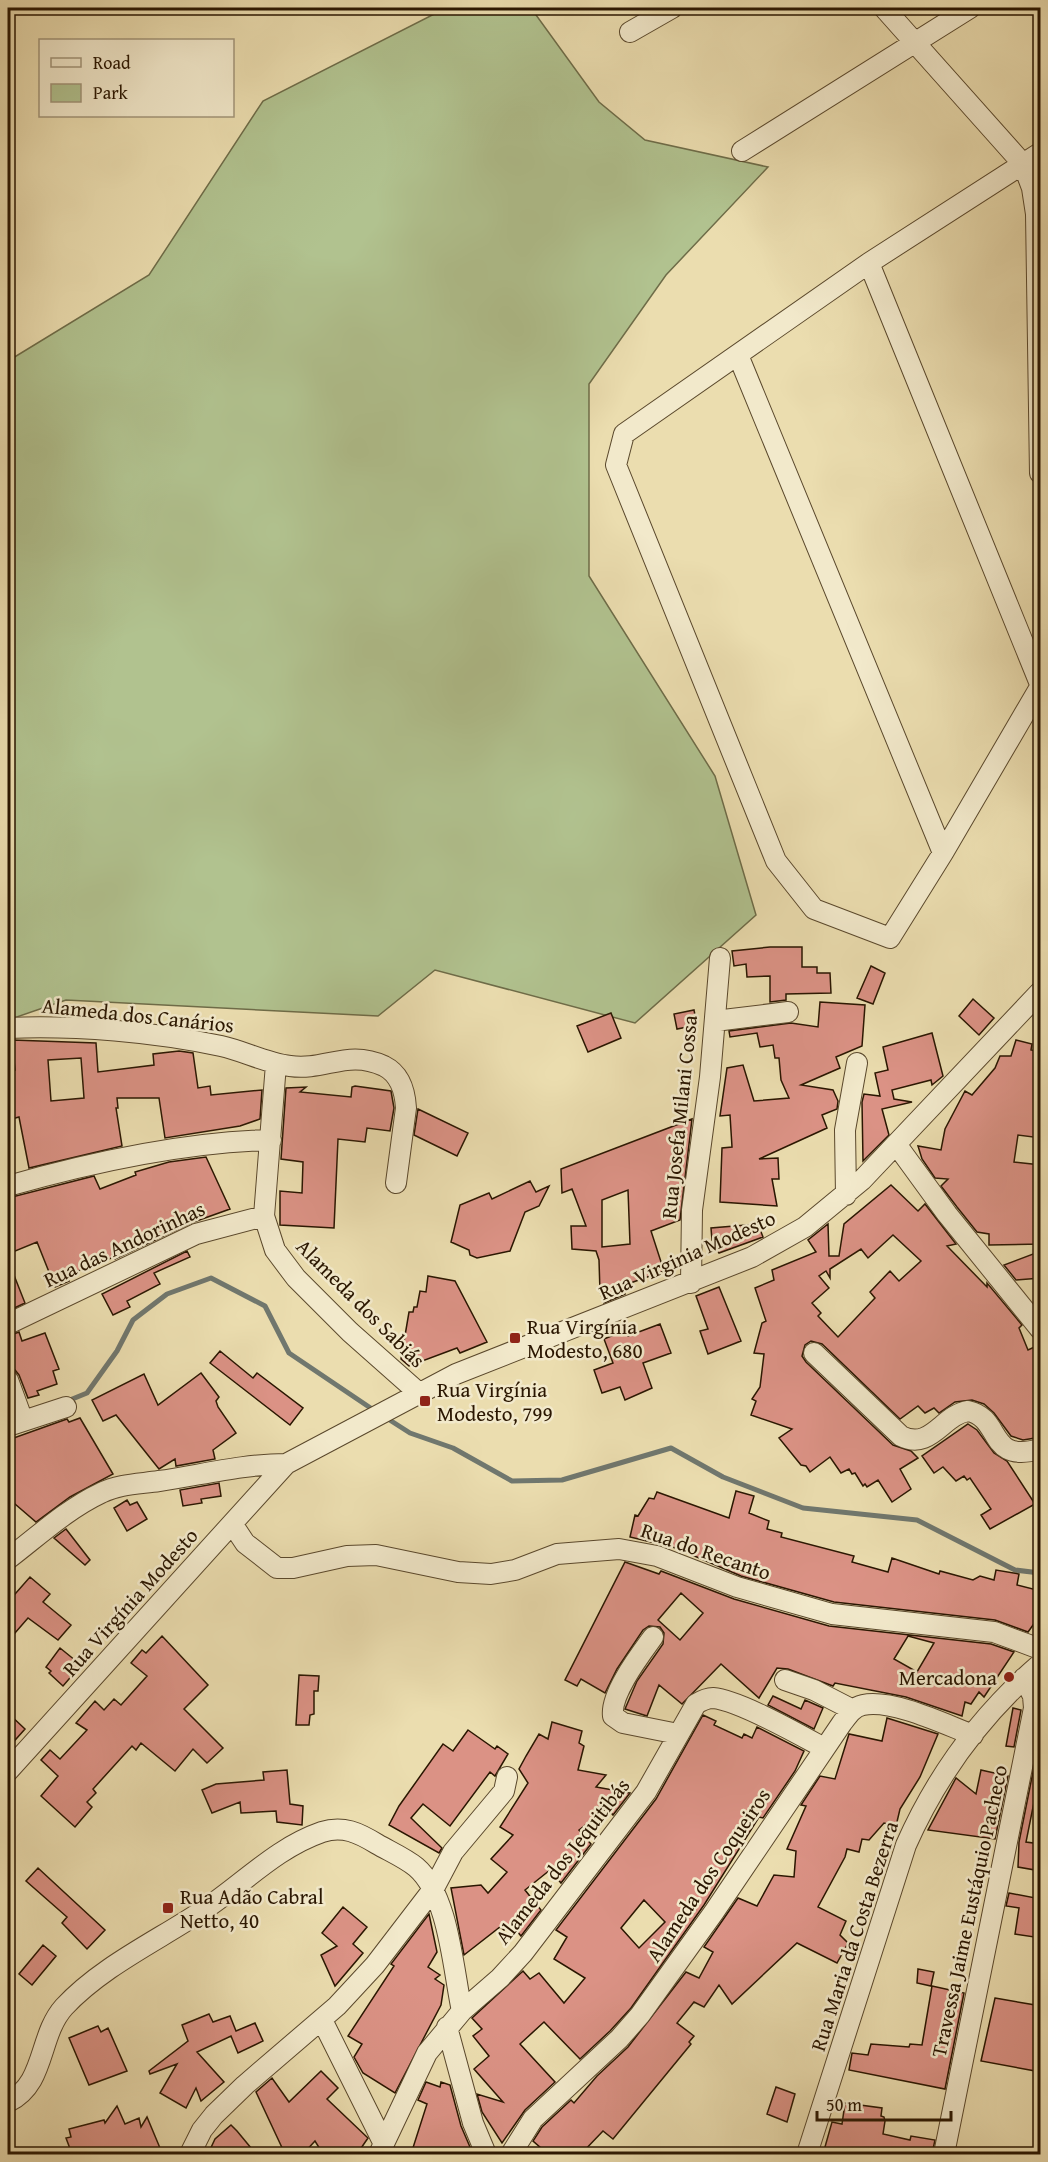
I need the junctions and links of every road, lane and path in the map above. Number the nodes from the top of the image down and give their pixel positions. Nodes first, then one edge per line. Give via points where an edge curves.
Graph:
1 (672, 8) edge
2 (884, 8) edge
3 (970, 8) edge
4 (630, 33) dead end
5 (916, 44) junction
6 (742, 151) dead end
7 (1041, 153) edge
8 (1023, 164) junction
9 (869, 263) junction
10 (738, 355) junction
11 (1041, 473) edge
12 (1041, 686) edge
13 (943, 853) junction
14 (720, 958) dead end
15 (1041, 992) edge
16 (788, 1012) dead end
17 (715, 1021) junction
18 (8, 1028) edge
19 (857, 1063) dead end
20 (276, 1064) junction
21 (271, 1140) junction
22 (896, 1144) junction
23 (396, 1183) dead end
24 (8, 1186) edge
25 (846, 1195) junction
26 (264, 1216) junction
27 (691, 1283) junction
28 (8, 1324) edge
29 (1041, 1329) edge
30 (814, 1353) dead end
31 (8, 1380) edge
32 (420, 1394) junction
33 (66, 1407) dead end
34 (15, 1423) edge
35 (1041, 1449) edge
36 (286, 1464) junction
37 (234, 1525) junction
38 (8, 1559) edge
39 (653, 1637) dead end
40 (1041, 1649) edge
41 (1041, 1665) edge
42 (1024, 1678) junction
43 (785, 1680) dead end
44 (853, 1710) junction
45 (678, 1734) junction
46 (973, 1735) junction
47 (824, 1748) junction
48 (8, 1771) edge
49 (507, 1777) dead end
50 (434, 1888) junction
51 (462, 2011) junction
52 (322, 2019) junction
53 (447, 2028) junction
54 (8, 2102) edge
55 (382, 2149) edge
56 (190, 2154) edge
57 (486, 2154) edge
58 (511, 2154) edge
59 (807, 2154) edge
60 (944, 2154) edge

1 - 4 street
2 - 5 street
3 - 5 street
5 - 6 street
5 - 8 street
7 - 8 street
8 - 9 street
8 - 11 street via 1036,214
9 - 10 street
9 - 12 street
10 - 13 street
10 - 13 street via 624,435 616,465 776,861 814,909 890,938
12 - 13 street
14 - 17 street, Rua Josefa Milani Cossa
15 - 22 street, Rua Virginia Modesto
16 - 17 street
17 - 27 street, Rua Josefa Milani Cossa via 692,1210
18 - 20 street, Alameda dos Canários via 66,1029 213,1044
19 - 25 street via 845,1130
20 - 21 street, Alameda dos Sabiás
20 - 23 street, Alameda dos Canários via 294,1067 360,1059 385,1067 397,1076 406,1107
21 - 24 street via 246,1140 119,1160
21 - 26 street, Alameda dos Sabiás
22 - 25 street, Rua Virginia Modesto
22 - 29 street via 947,1214
25 - 27 street, Rua Virginia Modesto via 784,1240
26 - 28 street, Rua das Andorinhas via 196,1234
26 - 32 street, Alameda dos Sabiás via 275,1250 296,1278 370,1352
27 - 32 street, Rua Virginia Modesto via 476,1365
30 - 35 street via 909,1440 920,1440 968,1411 978,1415 1006,1449 1016,1453
31 - 34 street
32 - 36 street, Rua Virginia Modesto
33 - 34 street
36 - 37 street, Rua Virgínia Modesto via 261,1488
36 - 38 street via 260,1464 123,1485 102,1492
37 - 40 street, Rua do Recanto via 245,1543 277,1568 376,1555 458,1572 491,1574 515,1570 557,1554 619,1549 657,1556 737,1587 832,1614 994,1632
37 - 48 street, Rua Virgínia Modesto
39 - 45 street via 630,1672 615,1702 613,1716 623,1723
41 - 42 street, Rua Maria da Costa Bezerra
42 - 46 street, Rua Maria da Costa Bezerra via 993,1707
42 - 60 street, Travessa Jaime Eustáquio Pacheco via 1034,1708
43 - 44 street
44 - 46 street via 862,1705 891,1707
44 - 47 street, Alameda dos Coqueiros
45 - 47 street, Alameda dos Jequitibás via 696,1704 711,1698 733,1704
45 - 51 street, Alameda dos Jequitibás via 646,1792 524,1953
46 - 59 street, Rua Maria da Costa Bezerra via 937,1783 906,1845
47 - 58 street, Alameda dos Coqueiros via 640,2015 533,2119
49 - 50 street via 504,1791 453,1852
50 - 51 street
50 - 52 street via 375,1965
50 - 54 street via 416,1867 358,1832 343,1829 308,1837 256,1868 204,1909 72,1999 53,2023 31,2081
51 - 53 street, Alameda dos Jequitibás
52 - 55 street
52 - 56 street via 214,2115
53 - 55 street, Alameda dos Jequitibás via 427,2053
53 - 57 street via 473,2123

